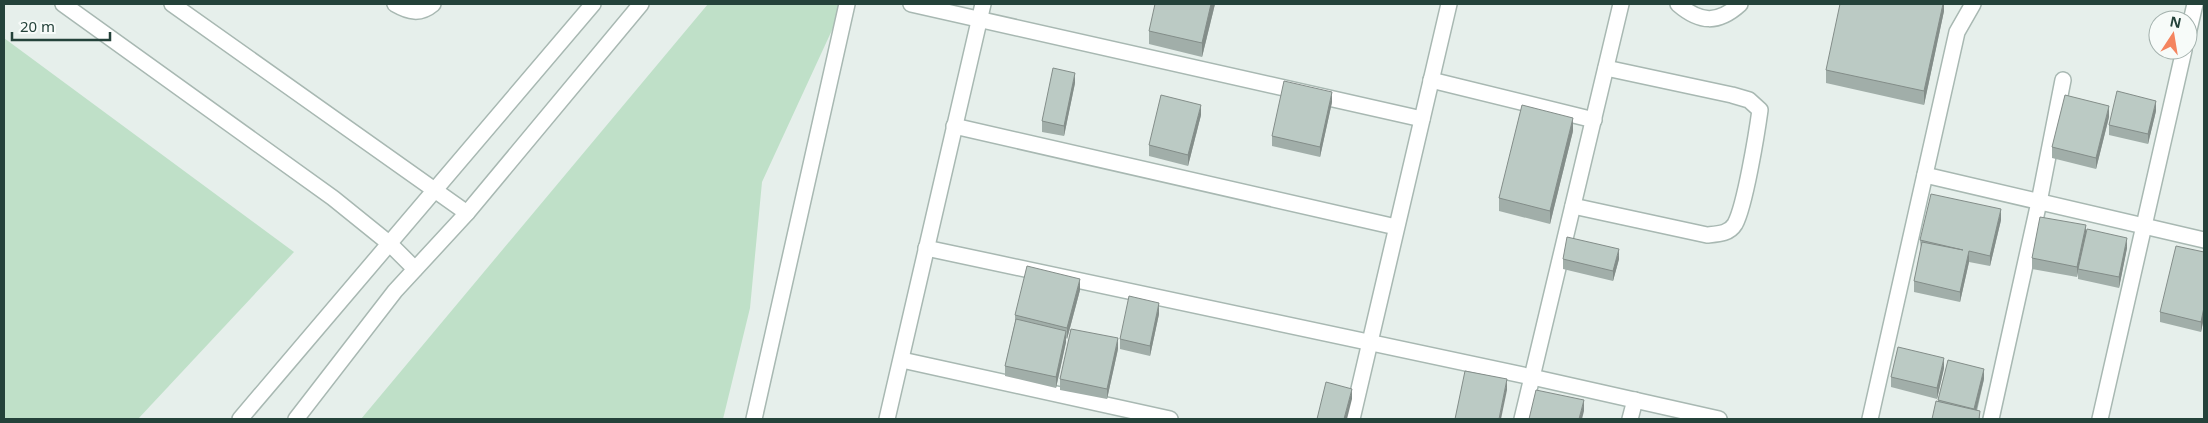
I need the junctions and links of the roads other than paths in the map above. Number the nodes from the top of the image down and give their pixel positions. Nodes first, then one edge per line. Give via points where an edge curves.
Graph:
1 (63, 4) edge
2 (172, 4) edge
3 (395, 4) edge
4 (433, 4) edge
5 (593, 4) edge
6 (641, 4) edge
7 (846, 4) edge
8 (911, 4) edge
9 (983, 4) edge
10 (1449, 4) edge
11 (1621, 4) edge
12 (1678, 4) edge
13 (1740, 4) edge
14 (1972, 4) edge
15 (979, 19) junction
16 (2182, 60) edge
17 (1606, 68) junction
18 (1431, 80) junction
19 (2063, 80) dead end
20 (1422, 119) junction
21 (1594, 120) junction
22 (954, 126) junction
23 (1925, 175) junction
24 (434, 192) junction
25 (2039, 202) junction
26 (1573, 206) junction
27 (467, 213) junction
28 (2144, 226) junction
29 (1396, 228) junction
30 (2204, 240) edge
31 (390, 244) junction
32 (926, 248) junction
33 (415, 269) junction
34 (1369, 341) junction
35 (902, 360) junction
36 (1532, 376) junction
37 (1635, 400) junction
38 (240, 419) edge
39 (296, 419) edge
40 (754, 419) edge
41 (887, 419) edge
42 (1170, 419) edge
43 (1352, 419) edge
44 (1522, 419) edge
45 (1630, 419) edge
46 (1719, 419) edge
47 (1870, 419) edge
48 (1991, 419) edge
49 (2100, 419) edge

1 - 31 street via 334,198
2 - 24 street
3 - 4 street via 412,12 425,10
5 - 24 street
6 - 27 street
7 - 40 street
8 - 15 street
9 - 15 street
10 - 18 street
11 - 17 street
12 - 13 street via 1701,18 1717,20
14 - 23 street via 1957,32
15 - 20 street
15 - 22 street
16 - 28 street
17 - 21 street
17 - 26 street via 1732,95 1749,100 1760,110 1740,209 1734,225 1723,234 1707,235
18 - 20 street
18 - 21 street
19 - 25 street
20 - 29 street
21 - 26 street
22 - 29 street
22 - 32 street
23 - 25 street
23 - 47 street
24 - 27 street
24 - 31 street
25 - 28 street
25 - 48 street
26 - 36 street
27 - 33 street
28 - 30 street
28 - 49 street
29 - 34 street
31 - 33 street
31 - 38 street
32 - 34 street
32 - 35 street
33 - 39 street
34 - 36 street
34 - 43 street
35 - 41 street
35 - 42 street
36 - 37 street
36 - 44 street
37 - 45 street
37 - 46 street

